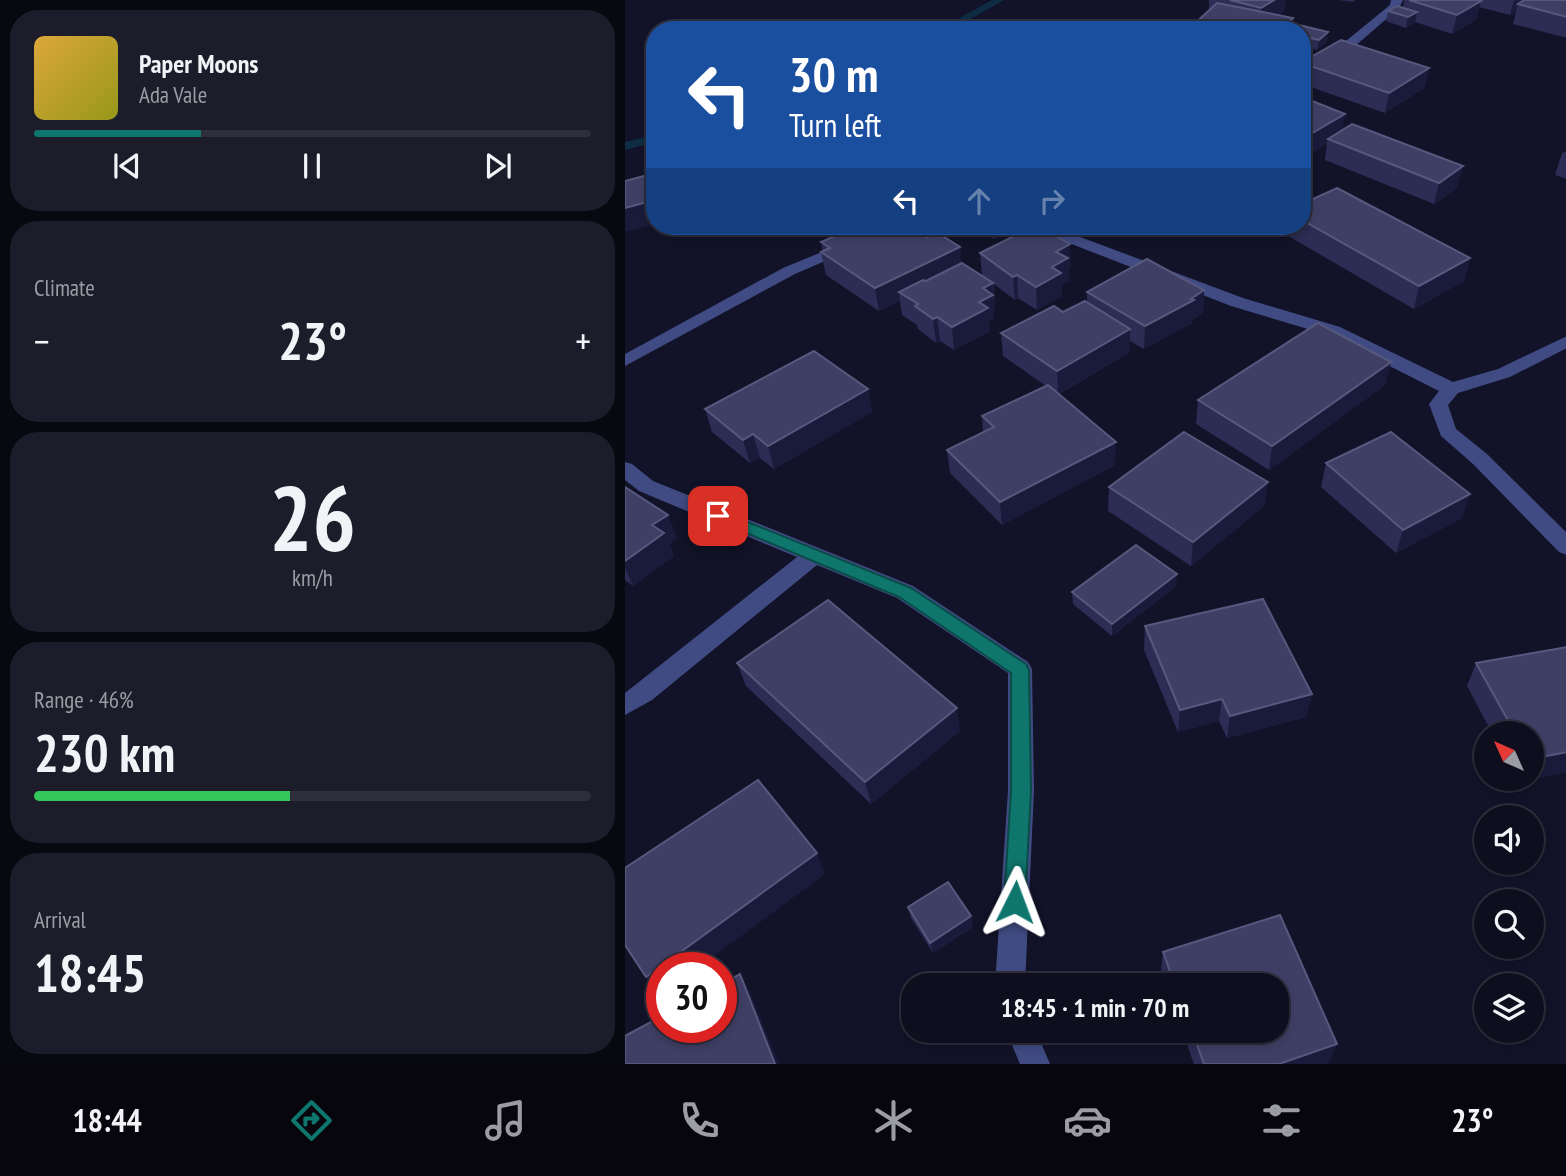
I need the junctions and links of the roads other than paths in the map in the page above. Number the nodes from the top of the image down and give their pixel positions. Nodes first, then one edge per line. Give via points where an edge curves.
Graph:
1 (1397, 0) edge
2 (1311, 62) edge
3 (876, 235) edge
4 (1062, 235) edge
5 (1566, 341) edge
6 (625, 361) edge
7 (1451, 389) junction
8 (625, 469) edge
9 (1566, 547) edge
10 (814, 555) junction
11 (625, 705) edge
12 (1011, 973) edge
13 (1026, 1043) edge
14 (1035, 1064) edge

1 - 2 street via 1349,44
3 - 6 street via 789,271
4 - 7 street via 1237,302 1334,331
5 - 7 street via 1504,373
7 - 9 street via 1438,404 1448,432
8 - 10 street via 646,486
10 - 11 street
10 - 12 street via 905,592 1020,670 1021,791
13 - 14 street

